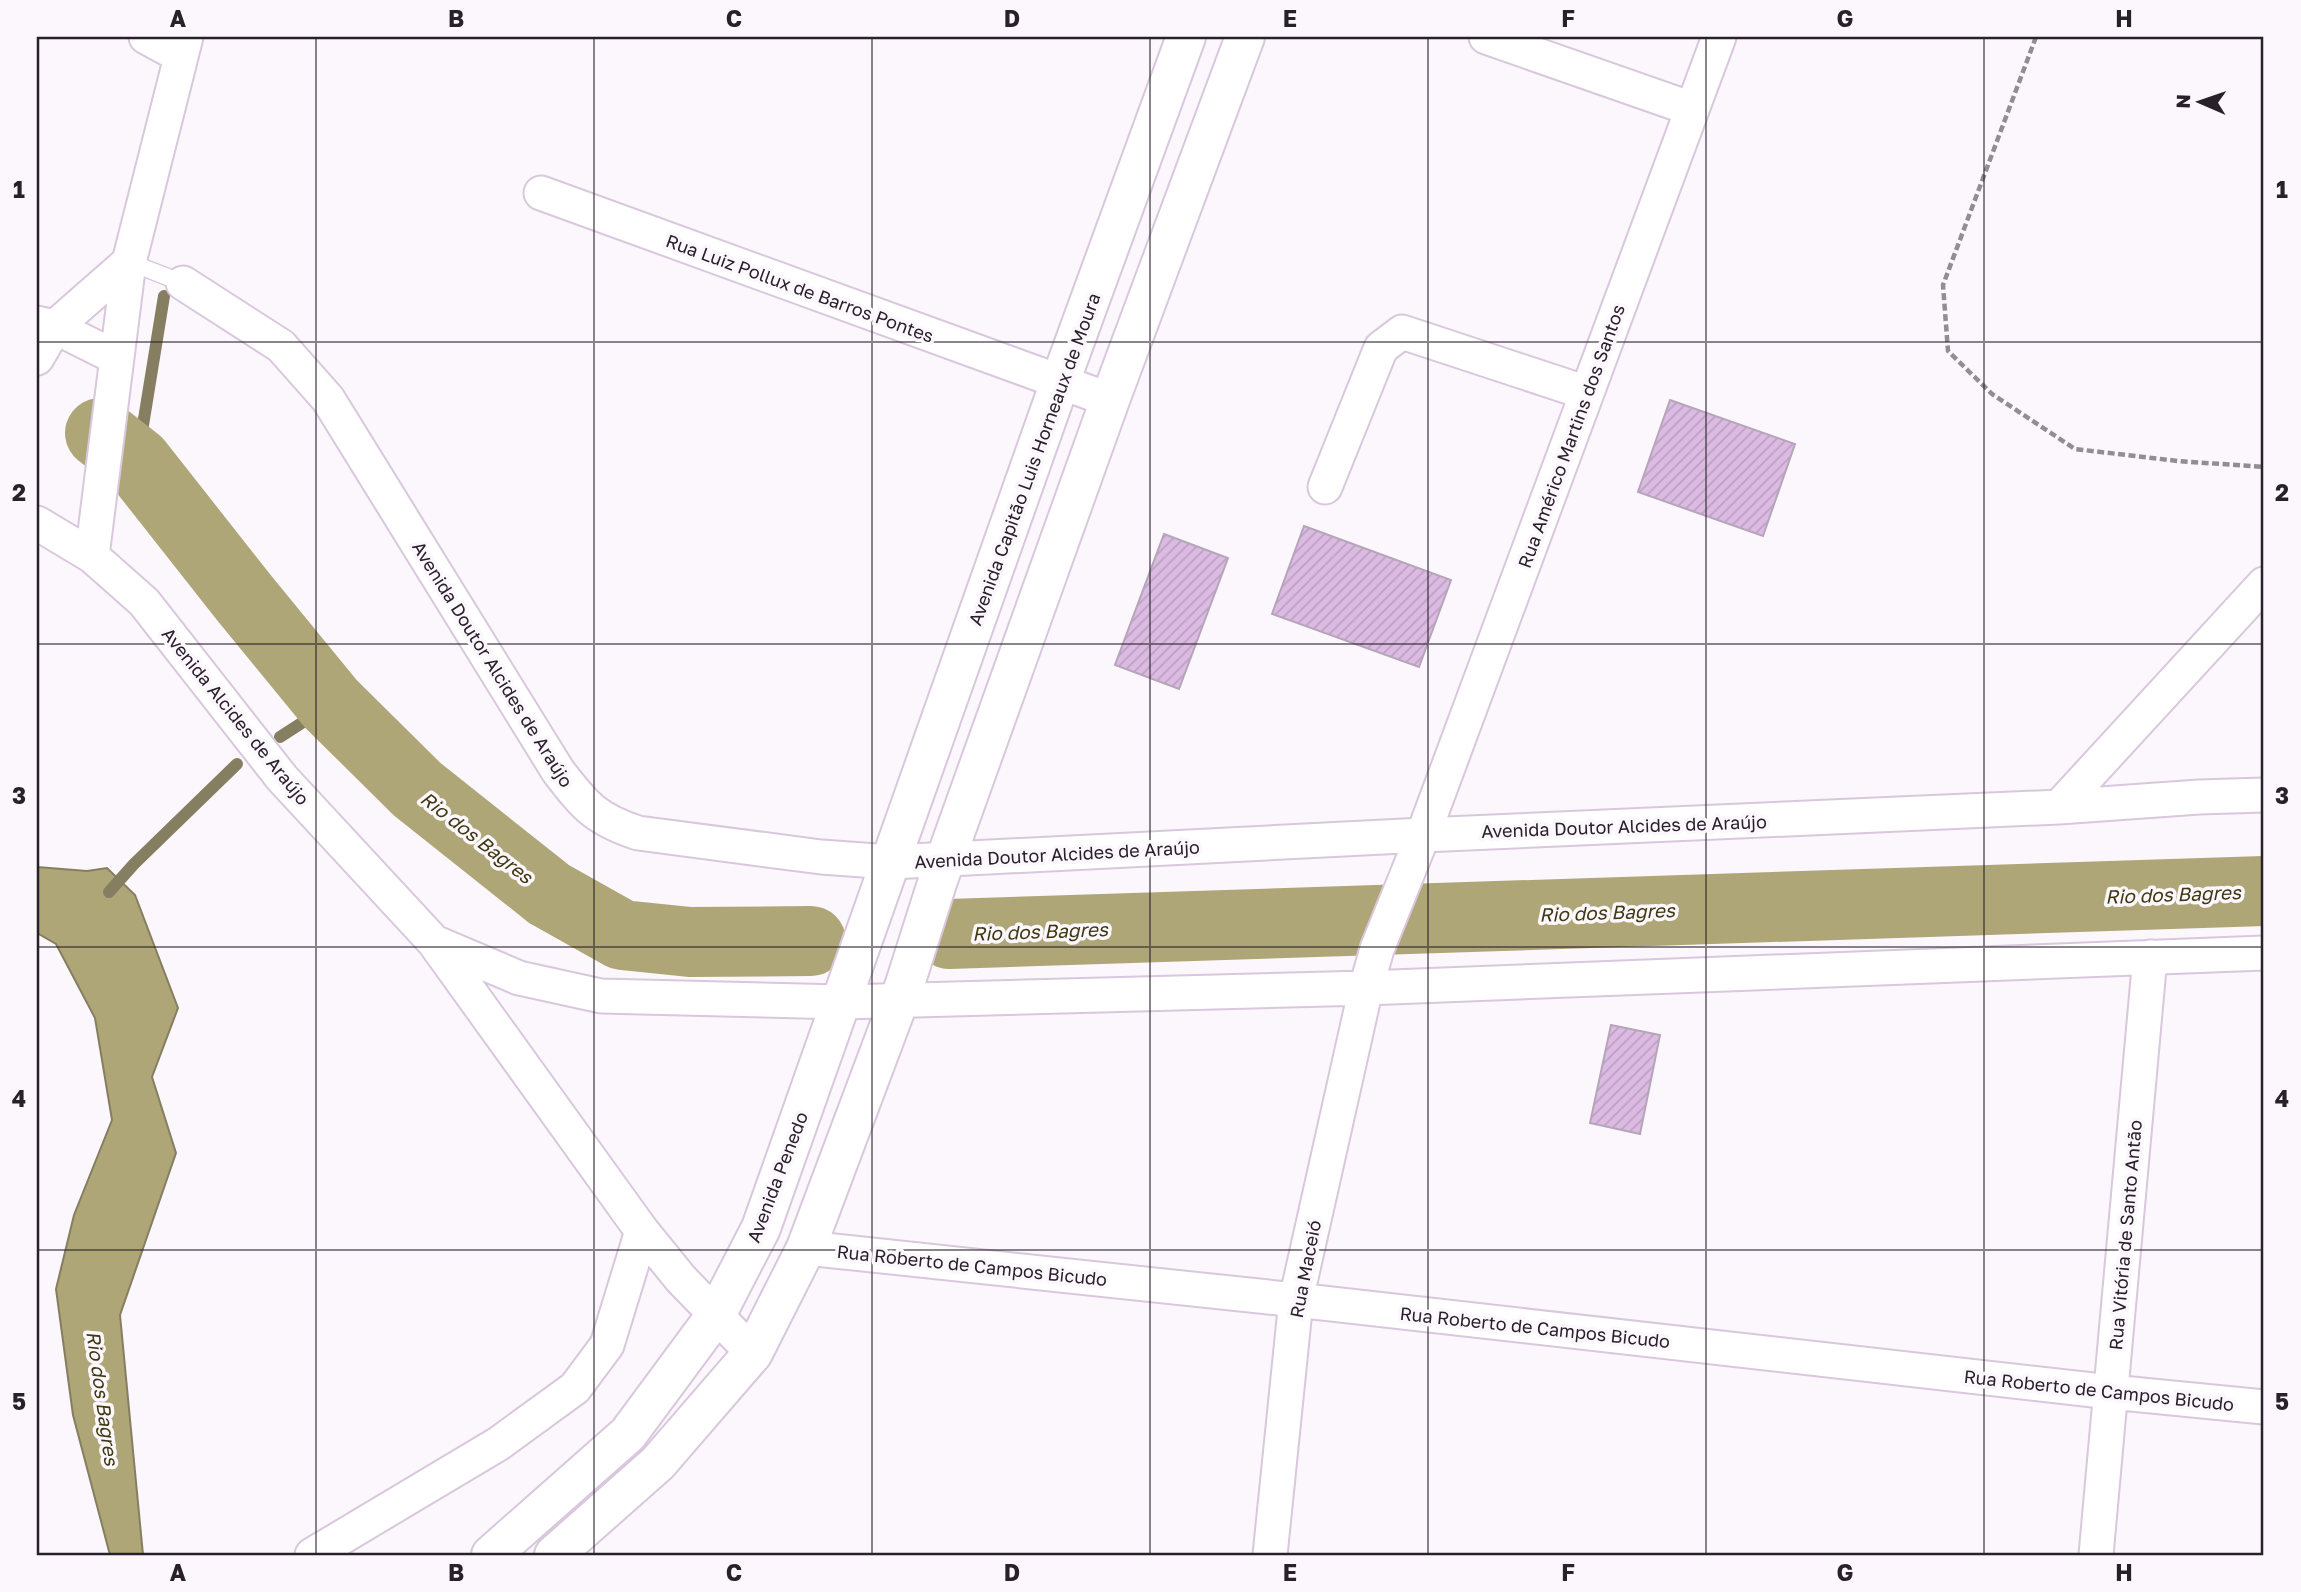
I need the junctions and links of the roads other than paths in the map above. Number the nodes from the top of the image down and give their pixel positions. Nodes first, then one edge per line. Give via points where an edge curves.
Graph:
1 (146, 37) edge
2 (1186, 37) edge
3 (1245, 37) edge
4 (1486, 37) edge
5 (1719, 37) edge
6 (183, 46) edge
7 (1692, 109) junction
8 (541, 193) dead end
9 (129, 262) junction
10 (183, 283) joint
11 (42, 339) edge
12 (115, 370) junction
13 (1060, 382) junction
14 (1587, 393) junction
15 (1110, 400) junction
16 (1325, 487) dead end
17 (37, 523) edge
18 (92, 556) junction
19 (2264, 584) edge
20 (2264, 796) edge
21 (2059, 807) junction
22 (1418, 846) junction
23 (941, 870) junction
24 (887, 872) junction
25 (434, 942) junction
26 (1377, 949) joint
27 (2264, 953) edge
28 (2150, 957) junction
29 (1366, 988) junction
30 (901, 994) junction
31 (844, 996) junction
32 (642, 1231) junction
33 (806, 1248) junction
34 (1296, 1300) junction
35 (716, 1315) junction
36 (752, 1353) junction
37 (2111, 1392) junction
38 (2264, 1407) edge
39 (312, 1555) edge
40 (491, 1555) edge
41 (554, 1555) edge
42 (1270, 1555) edge
43 (2096, 1555) edge

1 - 6 street
2 - 13 street, Avenida Capitão Luis Horneaux de Moura
3 - 15 street
4 - 7 street
5 - 7 street, Rua Américo Martins dos Santos
6 - 9 street
7 - 14 street, Rua Américo Martins dos Santos
8 - 13 street, Rua Luiz Pollux de Barros Pontes
9 - 10 lane, Avenida Doutor Alcides de Araújo
9 - 11 street
9 - 12 street
10 - 24 street, Avenida Doutor Alcides de Araújo via 281,346 328,399 582,803 611,824 638,832 821,857
11 - 12 street
12 - 18 street
13 - 15 street, Rua Luiz Pollux de Barros Pontes
13 - 24 street, Avenida Capitão Luis Horneaux de Moura
14 - 16 street via 1402,332 1381,348
14 - 22 street, Rua Américo Martins dos Santos
15 - 23 street
17 - 18 street, Avenida Alcides de Araújo
18 - 25 street, Avenida Alcides de Araújo via 144,602 282,778
19 - 21 street
20 - 21 street, Avenida Doutor Alcides de Araújo
21 - 22 street, Avenida Doutor Alcides de Araújo
22 - 23 street, Avenida Doutor Alcides de Araújo
22 - 26 street, Rua Américo Martins dos Santos
23 - 24 street, Avenida Doutor Alcides de Araújo
23 - 30 street
24 - 31 street, Avenida Penedo
25 - 31 street via 519,978 601,996
25 - 32 street, Avenida Alcides de Araújo
26 - 29 street, Rua Maceió
27 - 28 street
28 - 29 street
28 - 37 street, Rua Vitória de Santo Antão
29 - 30 street
29 - 34 street, Rua Maceió
30 - 31 street
30 - 33 street
31 - 35 street, Avenida Penedo via 761,1228
32 - 35 street, Avenida Alcides de Araújo
32 - 39 street via 607,1345 575,1388 498,1444
33 - 34 street, Rua Roberto de Campos Bicudo
33 - 36 street
34 - 37 street, Rua Roberto de Campos Bicudo
34 - 42 street, Rua Maceió
35 - 36 street, Avenida Alcides de Araújo
35 - 40 street, Avenida Penedo via 628,1434
36 - 41 street via 657,1463
37 - 38 street, Rua Roberto de Campos Bicudo
37 - 43 street, Rua Vitória de Santo Antão

